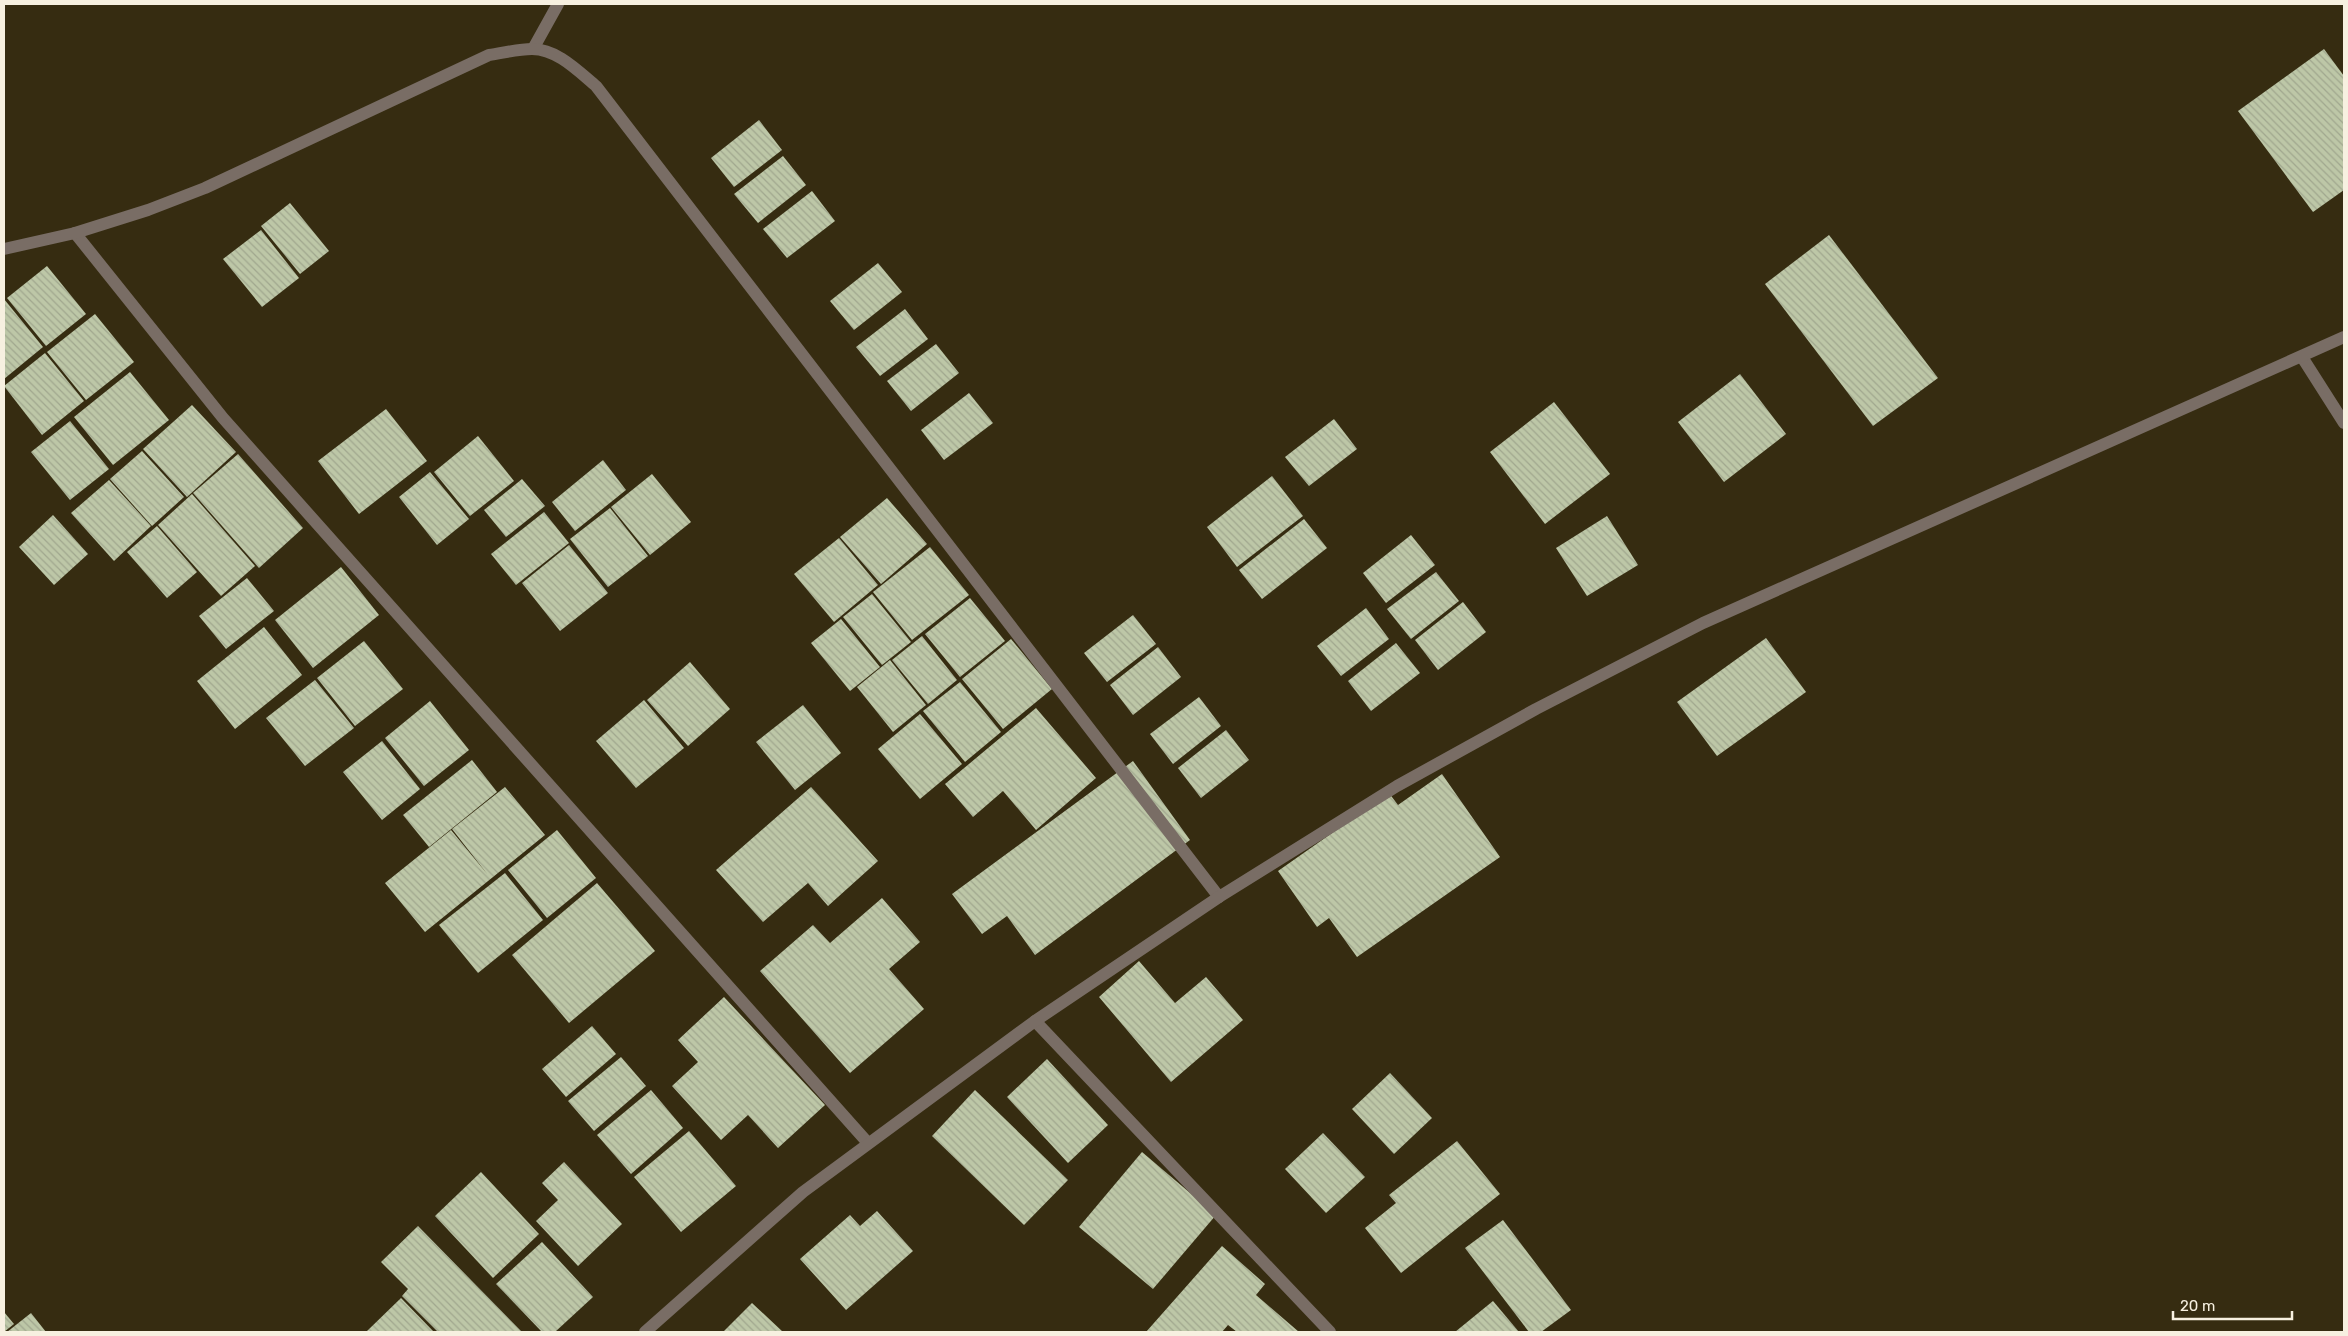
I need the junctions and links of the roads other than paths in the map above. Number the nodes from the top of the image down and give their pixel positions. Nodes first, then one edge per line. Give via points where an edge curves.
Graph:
1 (558, 4) edge
2 (533, 49) junction
3 (75, 233) junction
4 (4, 248) edge
5 (2344, 337) edge
6 (2302, 357) junction
7 (2344, 424) edge
8 (1219, 897) junction
9 (1035, 1021) junction
10 (868, 1143) junction
11 (645, 1332) edge
12 (1330, 1332) edge

1 - 2 street
2 - 3 street via 489,55 205,188
2 - 8 street via 553,54 596,86
3 - 4 street
3 - 10 street via 223,418
5 - 6 street
6 - 7 street
6 - 8 street via 1702,623 1536,709 1398,786
8 - 9 street
9 - 10 street
9 - 12 street
10 - 11 street via 803,1192

